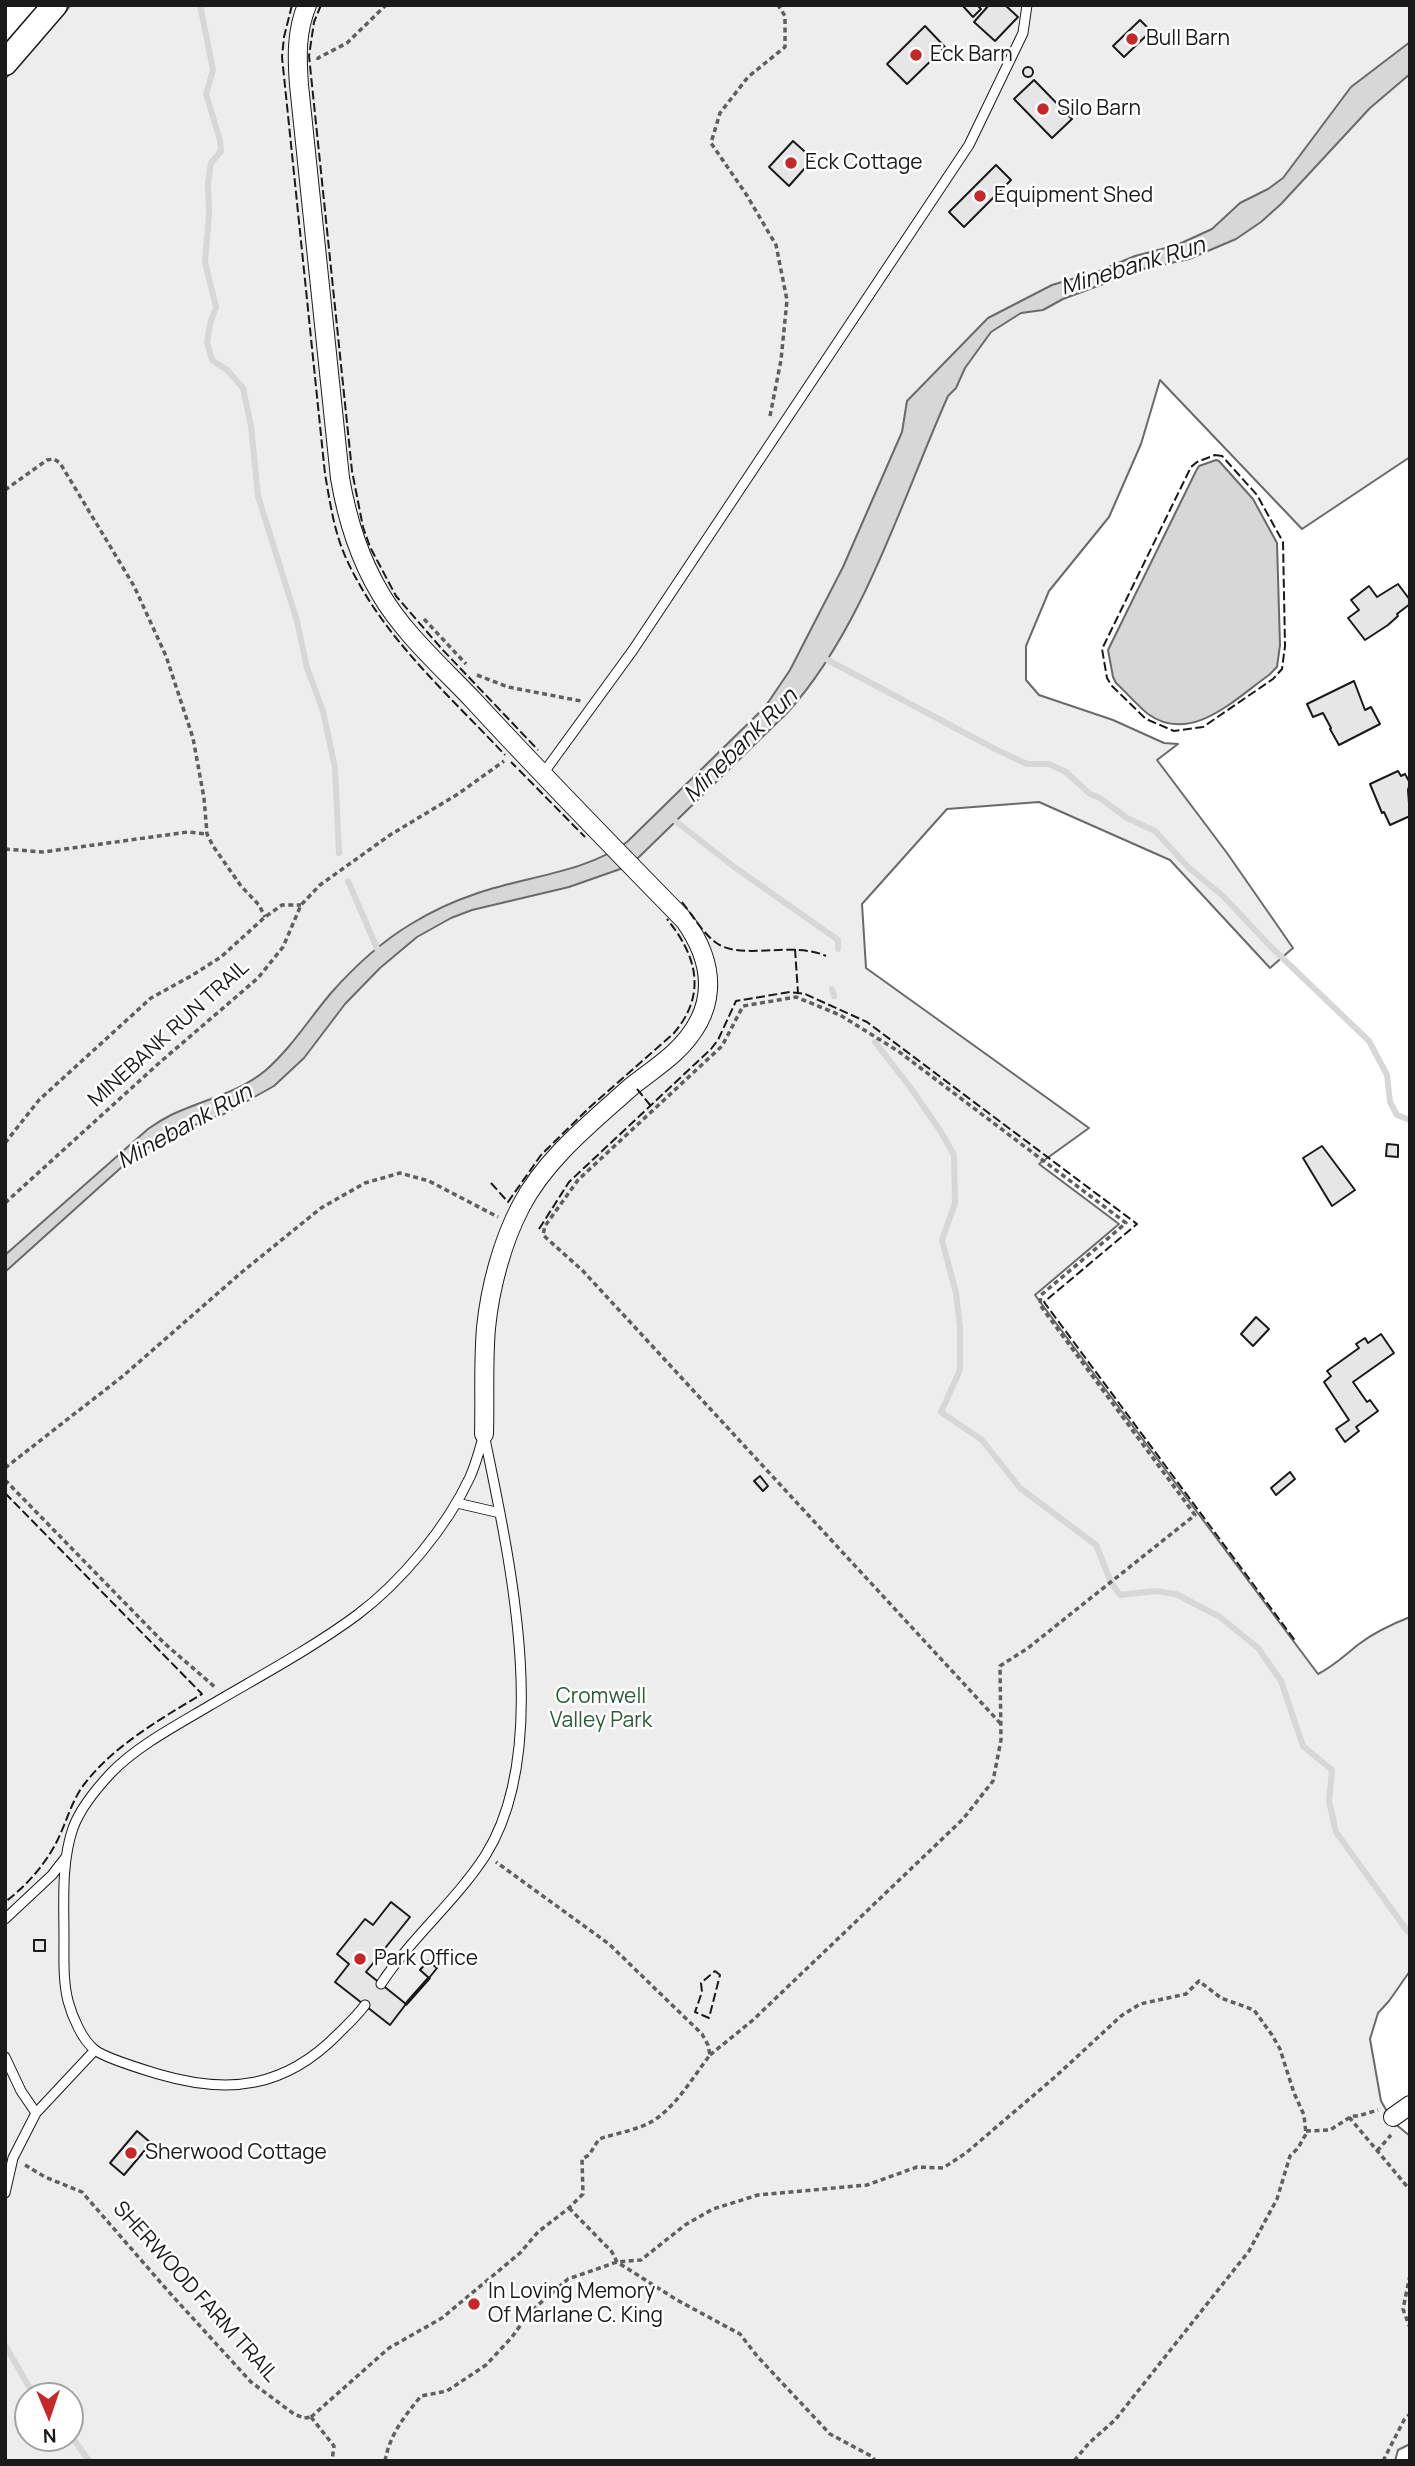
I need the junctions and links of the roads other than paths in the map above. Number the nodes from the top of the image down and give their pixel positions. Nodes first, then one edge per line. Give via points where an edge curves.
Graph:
1 (55, 5) edge
2 (307, 5) edge
3 (1027, 5) edge
4 (5, 63) edge
5 (542, 775) junction
6 (484, 1434) junction
7 (457, 1503) junction
8 (500, 1513) junction
9 (66, 1857) junction
10 (5, 1919) edge
11 (381, 1984) dead end
12 (365, 2005) dead end
13 (95, 2050) junction
14 (5, 2057) edge
15 (1410, 2105) edge
16 (36, 2113) junction
17 (1393, 2117) road end
18 (5, 2193) edge

1 - 4 main road
2 - 5 street via 296,50 299,85 338,464 359,555 410,633
3 - 5 lane via 1019,41 969,145 633,650
5 - 6 street via 685,921 704,952 708,993 704,1012 674,1053 563,1150 521,1205 495,1276 486,1328
6 - 7 lane
6 - 8 lane
7 - 8 lane
7 - 9 lane via 428,1544 358,1614 155,1739 113,1771 74,1826
8 - 11 lane via 521,1669 521,1726 511,1790 485,1855
9 - 10 lane
9 - 13 lane via 63,1894 68,2004
12 - 13 lane via 319,2054 293,2069 233,2086 197,2084
13 - 16 lane
14 - 16 lane
15 - 17 street
16 - 18 lane via 13,2158

